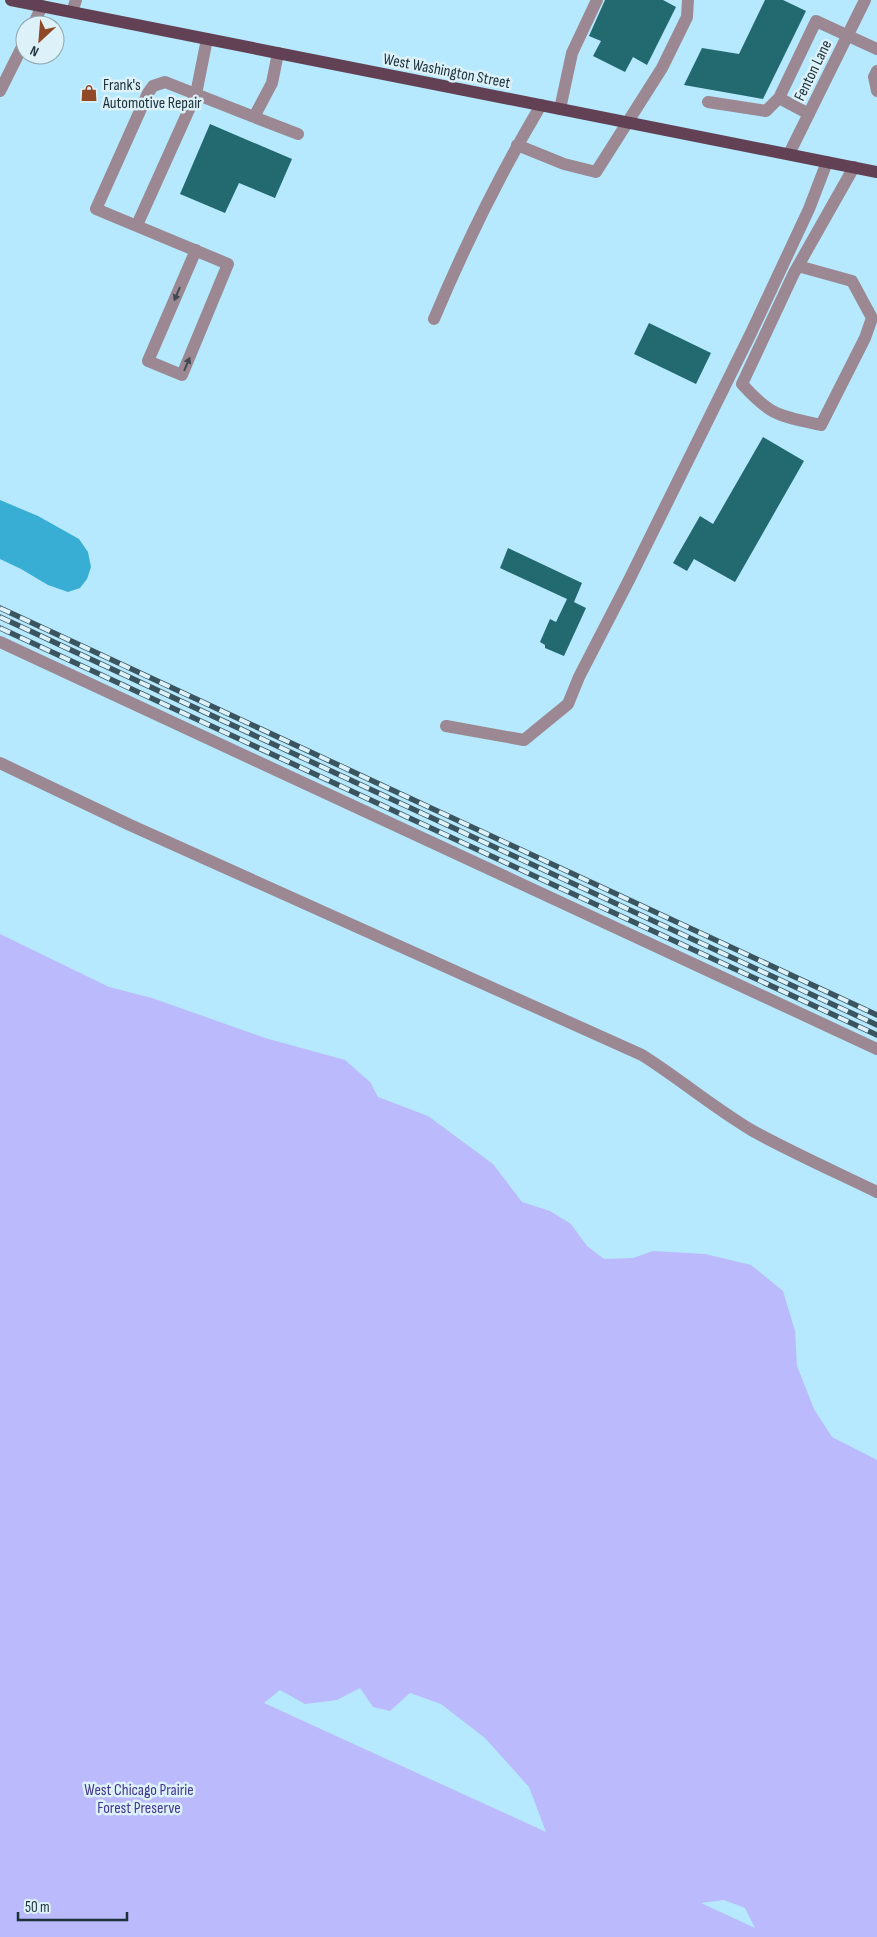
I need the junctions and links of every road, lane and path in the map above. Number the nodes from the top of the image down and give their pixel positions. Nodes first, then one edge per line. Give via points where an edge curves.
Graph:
1 (11, 0) edge
2 (597, 0) edge
3 (688, 0) edge
4 (865, 0) edge
5 (42, 6) junction
6 (74, 6) edge
7 (38, 15) edge
8 (848, 35) junction
9 (207, 39) junction
10 (877, 50) edge
11 (278, 53) junction
12 (15, 61) edge
13 (877, 71) edge
14 (0, 91) edge
15 (877, 91) edge
16 (196, 94) junction
17 (779, 98) junction
18 (708, 102) dead end
19 (541, 105) junction
20 (560, 109) junction
21 (809, 114) junction
22 (254, 116) junction
23 (627, 122) junction
24 (298, 134) dead end
25 (517, 145) junction
26 (789, 154) junction
27 (827, 162) junction
28 (854, 167) junction
29 (877, 172) edge
30 (137, 226) junction
31 (196, 250) junction
32 (798, 266) junction
33 (434, 320) dead end
34 (0, 642) edge
35 (446, 726) dead end
36 (0, 762) edge
37 (877, 1049) edge
38 (877, 1192) edge

1 - 5 main road, West Washington Street
2 - 20 street via 572,53
3 - 23 street via 687,17 652,84
4 - 8 street, Fenton Lane
5 - 6 main road, West Washington Street
5 - 7 street
6 - 9 main road, West Washington Street
8 - 10 street
8 - 17 street via 816,20
8 - 21 street, Fenton Lane
9 - 11 main road, West Washington Street
9 - 16 street
11 - 19 main road, West Washington Street
11 - 22 street via 272,83
12 - 14 street
13 - 15 street via 874,77
16 - 22 street
16 - 30 street
16 - 30 street via 165,82 154,86 96,209
17 - 18 street via 766,111
17 - 21 street
19 - 20 main road, West Washington Street
19 - 25 street
20 - 23 main road, West Washington Street
21 - 26 street, Fenton Lane
22 - 24 street
23 - 25 street via 596,172 564,164
23 - 26 main road, West Washington Street
25 - 33 street via 461,256
26 - 27 main road, West Washington Street
27 - 28 main road, West Washington Street
27 - 35 street via 810,209 751,333 578,676 568,704 524,740
28 - 29 main road, West Washington Street
28 - 32 street
30 - 31 street
31 -> 31 street via 148,362 182,375 228,264
32 - 32 street via 742,384 760,404 780,416 820,425 872,318 852,281
34 - 37 street
36 - 38 street via 130,825 642,1055 754,1131

